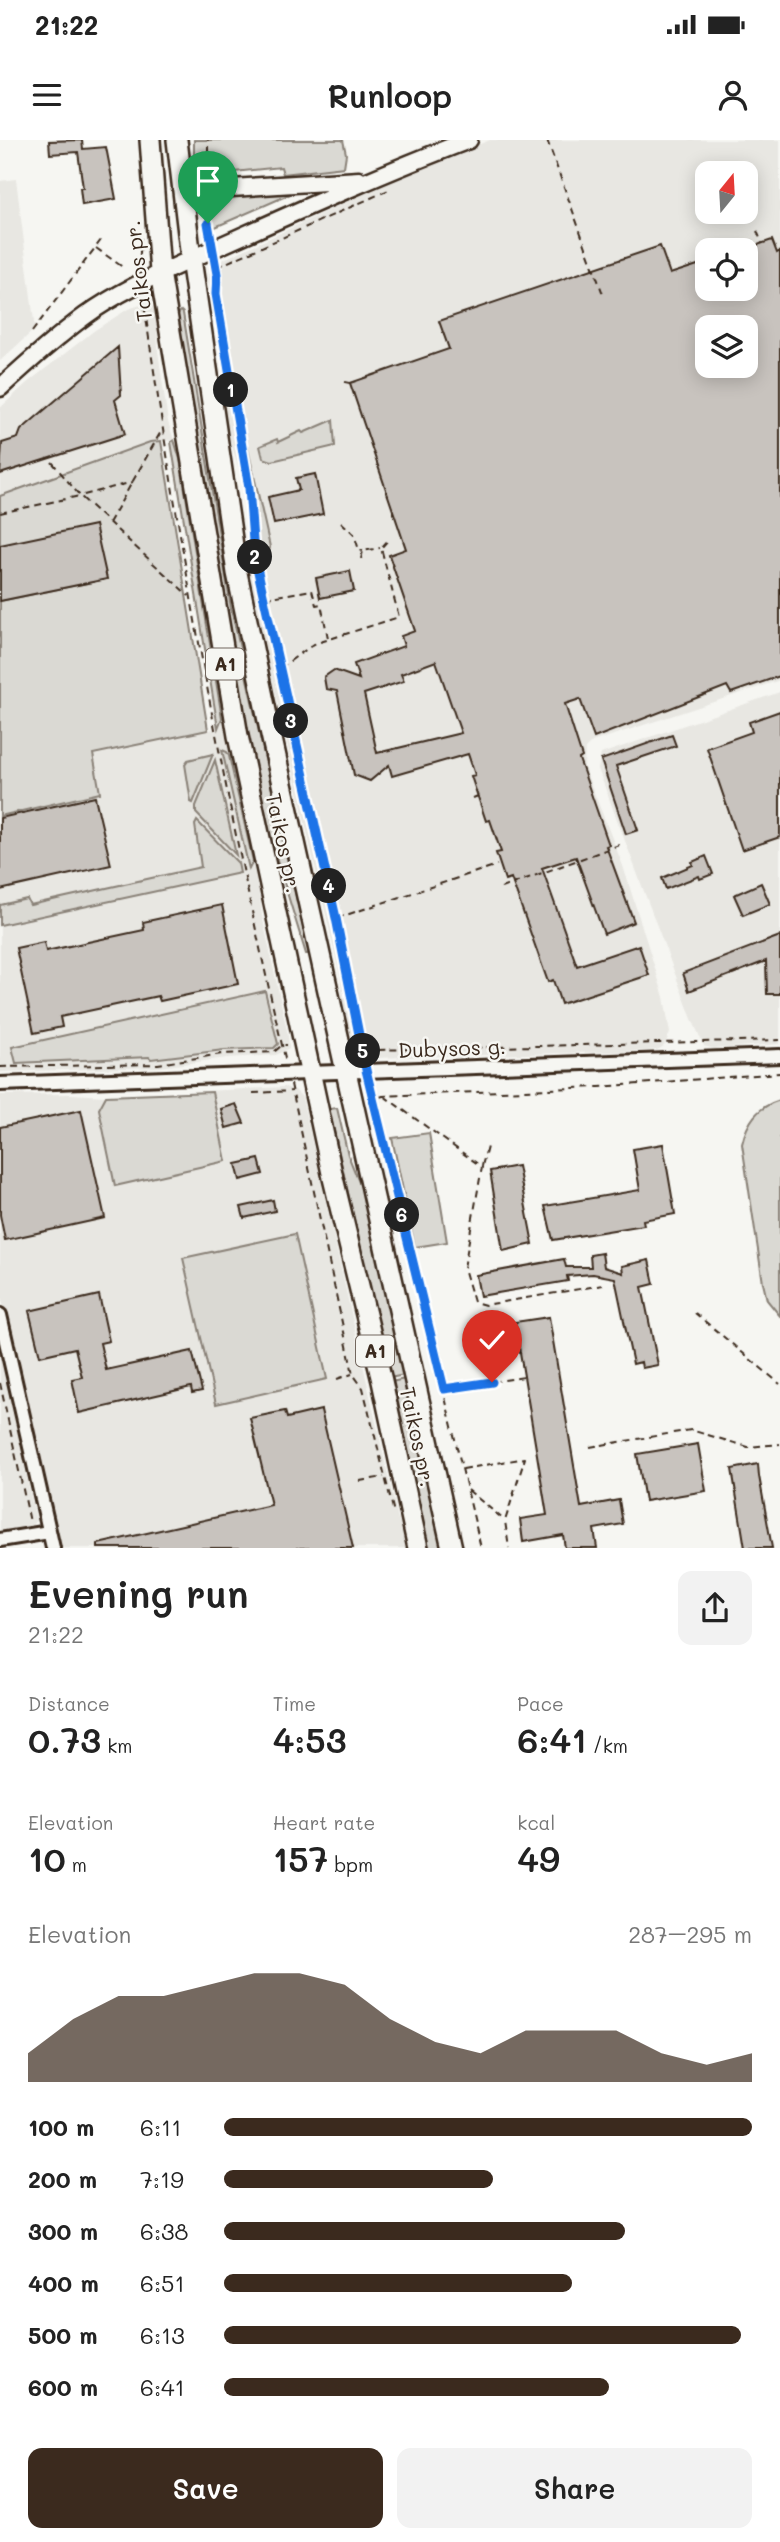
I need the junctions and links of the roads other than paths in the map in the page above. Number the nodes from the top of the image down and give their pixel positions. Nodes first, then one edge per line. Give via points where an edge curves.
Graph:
1 (150, 140) edge
2 (177, 140) edge
3 (469, 140) edge
4 (368, 179) junction
5 (183, 191) junction
6 (191, 259) junction
7 (160, 272) junction
8 (0, 388) edge
9 (780, 1056) edge
10 (345, 1071) junction
11 (311, 1073) junction
12 (0, 1084) edge
13 (0, 1315) edge
14 (49, 1532) junction
15 (0, 1540) edge
16 (53, 1548) edge
17 (418, 1548) edge
18 (452, 1548) edge

1 - 7 main road, Taikos pr. / A1
2 - 5 main road, Taikos pr. / A1
3 - 4 main road
4 - 5 main road
4 - 6 main road
5 - 6 main road, Taikos pr. / A1
6 - 7 main road
6 - 10 main road, Taikos pr. / A1 via 237,573
7 - 8 main road via 87,315
7 - 11 main road, Taikos pr. / A1 via 238,736
9 - 10 street, Dubysos g.
10 - 11 street, Dubysos g.
10 - 18 main road, Taikos pr. / A1
11 - 12 street, Dubysos g.
11 - 17 main road, Taikos pr. / A1
13 - 14 street
14 - 15 street
14 - 16 street

